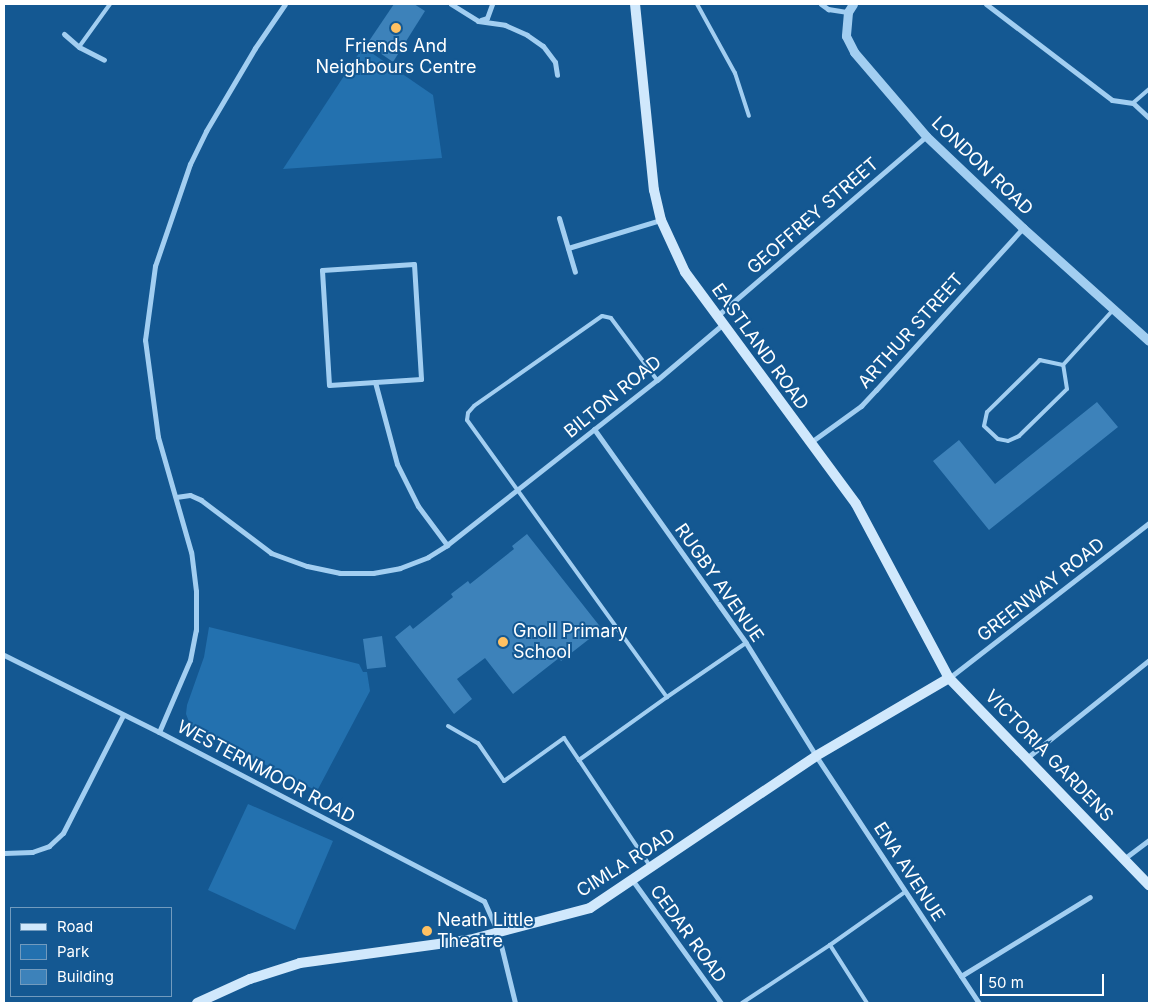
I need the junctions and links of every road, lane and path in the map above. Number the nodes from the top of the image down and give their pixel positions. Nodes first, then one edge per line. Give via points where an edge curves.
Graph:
1 (110, 4) edge
2 (285, 4) edge
3 (451, 4) edge
4 (492, 4) edge
5 (635, 4) edge
6 (697, 4) edge
7 (821, 4) edge
8 (986, 4) edge
9 (850, 8) edge
10 (478, 21) junction
11 (64, 34) dead end
12 (79, 47) junction
13 (104, 60) dead end
14 (557, 75) dead end
15 (1149, 89) edge
16 (1134, 103) junction
17 (749, 116) dead end
18 (1149, 118) edge
19 (926, 136) junction
20 (559, 218) dead end
21 (661, 220) junction
22 (1023, 228) junction
23 (568, 248) junction
24 (575, 272) dead end
25 (1113, 310) junction
26 (720, 320) junction
27 (1149, 341) edge
28 (1063, 365) junction
29 (657, 380) junction
30 (375, 382) junction
31 (594, 429) junction
32 (811, 442) junction
33 (518, 490) junction
34 (176, 497) junction
35 (1149, 523) edge
36 (447, 545) junction
37 (746, 643) junction
38 (4, 655) edge
39 (1149, 660) edge
40 (949, 678) junction
41 (667, 698) junction
42 (123, 715) junction
43 (448, 726) dead end
44 (159, 732) junction
45 (816, 756) junction
46 (1028, 757) junction
47 (579, 760) junction
48 (1149, 840) edge
49 (4, 853) edge
50 (1125, 858) junction
51 (651, 868) junction
52 (633, 881) junction
53 (1149, 885) edge
54 (905, 892) junction
55 (1090, 897) dead end
56 (498, 933) junction
57 (830, 945) junction
58 (961, 976) junction
59 (197, 1003) edge
60 (515, 1003) edge
61 (721, 1003) edge
62 (742, 1003) edge
63 (867, 1003) edge
64 (979, 1003) edge

1 - 12 lane
2 - 34 street via 206,131 190,164 154,266 145,340 158,437
3 - 10 street
4 - 10 street via 487,18
5 - 21 main road, EASTLAND ROAD via 654,190
6 - 17 lane via 735,73
7 - 9 street, LONDON ROAD via 828,9
8 - 16 street via 1112,100
9 - 19 street, LONDON ROAD via 846,36 854,52
10 - 14 street via 505,25 544,46 555,62
11 - 12 street
12 - 13 street
15 - 16 lane
16 - 18 street
19 - 22 street, LONDON ROAD
19 - 26 street, GEOFFREY STREET
20 - 23 street
21 - 23 street
21 - 26 main road, EASTLAND ROAD via 685,272
22 - 25 street, LONDON ROAD
22 - 32 street, ARTHUR STREET via 861,406
23 - 24 street
25 - 27 street, LONDON ROAD
25 - 28 lane
26 - 29 street, BILTON ROAD
26 - 32 main road, EASTLAND ROAD
28 - 28 lane via 1068,389 1020,436 1008,441 998,439 984,426 987,412 1040,360
29 - 31 street, BILTON ROAD
29 - 33 lane via 606,315 474,406 467,420 471,428
30 - 30 street via 421,378 414,264 322,270 329,385
30 - 36 street via 397,464 418,506
31 - 33 street, BILTON ROAD
31 - 37 street, RUGBY AVENUE
32 - 40 main road, EASTLAND ROAD via 856,504
33 - 36 street, BILTON ROAD
33 - 41 lane
34 - 36 street, BILTON ROAD via 190,495 201,500 271,553 340,573 373,573 400,568
34 - 44 street via 191,552 196,630 190,660
35 - 40 street, GREENWAY ROAD
37 - 41 lane
37 - 45 street, RUGBY AVENUE
38 - 42 street, WESTERNMOOR ROAD
39 - 46 street
40 - 45 main road, CIMLA ROAD
40 - 46 main road, VICTORIA GARDENS
41 - 47 lane
42 - 44 street, WESTERNMOOR ROAD
42 - 49 street via 62,833 49,846 32,852
43 - 47 lane via 478,743 504,781 564,738
44 - 56 street, WESTERNMOOR ROAD via 484,901
45 - 51 main road, CIMLA ROAD
45 - 54 street, ENA AVENUE
46 - 50 main road, VICTORIA GARDENS
47 - 51 lane
48 - 50 street
50 - 53 main road, VICTORIA GARDENS
51 - 52 main road, CIMLA ROAD
52 - 56 main road, CIMLA ROAD via 590,908
52 - 61 street, CEDAR ROAD
54 - 57 lane
54 - 58 street, ENA AVENUE
55 - 58 street
56 - 59 main road, CIMLA ROAD via 300,964 250,979
56 - 60 street, WESTERNMOOR ROAD
57 - 62 lane
57 - 63 lane
58 - 64 street, ENA AVENUE

